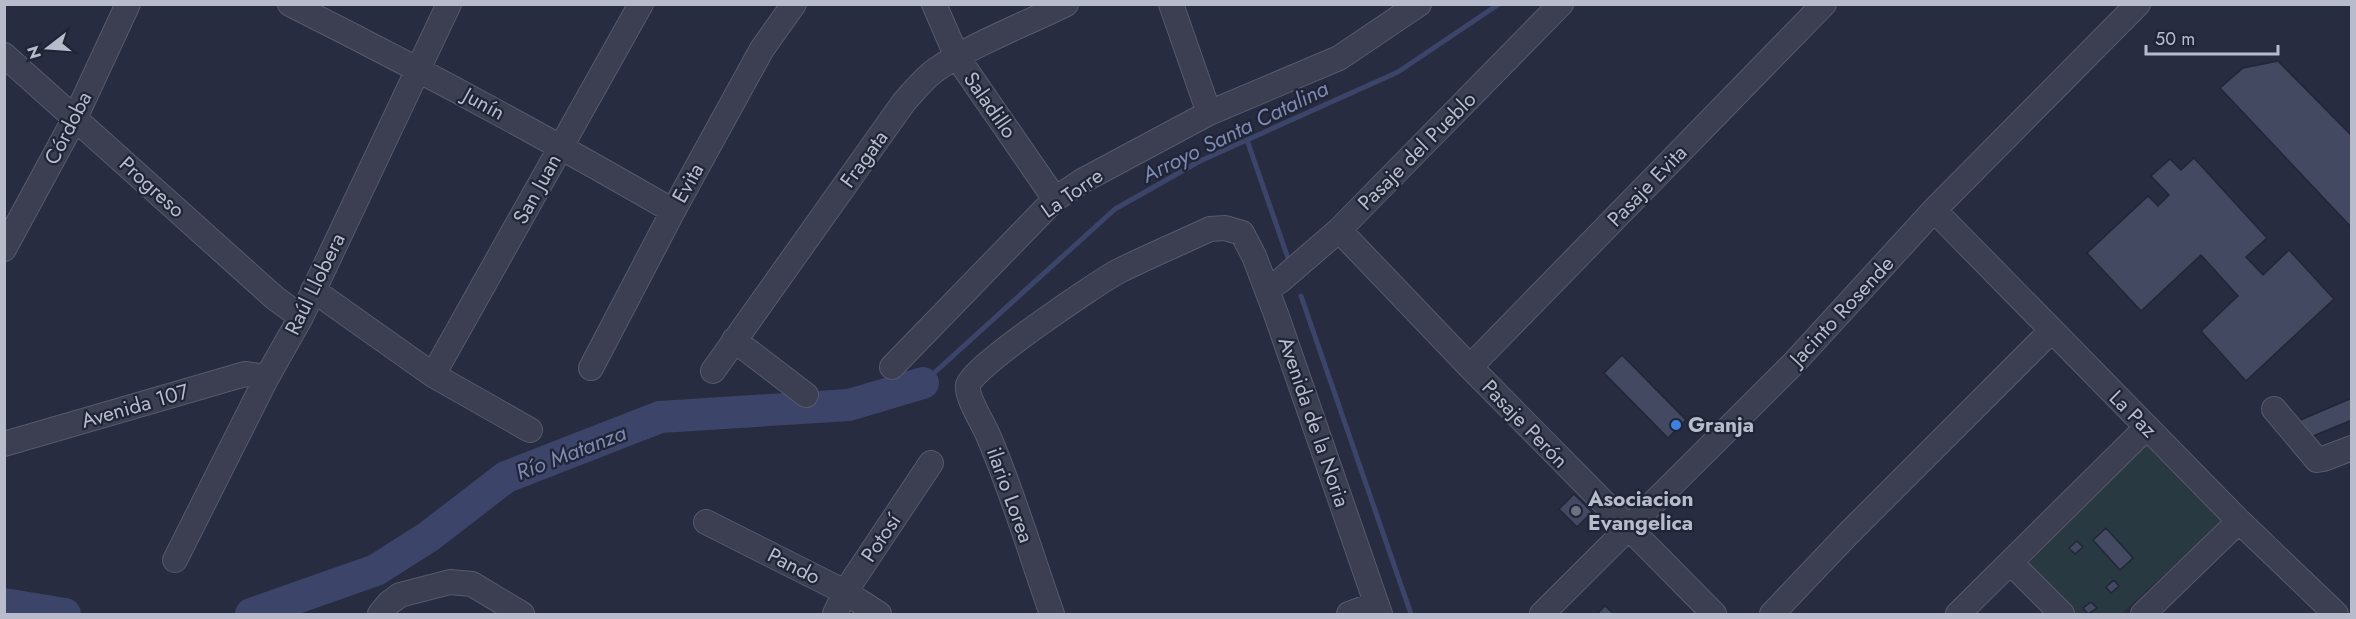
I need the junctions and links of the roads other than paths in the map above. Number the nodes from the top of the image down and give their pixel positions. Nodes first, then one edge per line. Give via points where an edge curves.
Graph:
1 (128, 4) edge
2 (290, 4) edge
3 (449, 4) edge
4 (641, 4) edge
5 (794, 4) edge
6 (934, 4) edge
7 (1066, 4) edge
8 (1171, 4) edge
9 (1419, 4) edge
10 (1561, 4) edge
11 (1824, 4) edge
12 (2138, 4) edge
13 (4, 55) edge
14 (957, 57) junction
15 (419, 68) junction
16 (1209, 113) junction
17 (75, 118) junction
18 (561, 146) junction
19 (1055, 199) junction
20 (1934, 210) junction
21 (672, 211) junction
22 (1339, 230) junction
23 (4, 249) edge
24 (1267, 289) junction
25 (313, 290) junction
26 (301, 316) junction
27 (2051, 331) junction
28 (734, 340) junction
29 (892, 367) dead end
30 (1470, 367) junction
31 (591, 368) dead end
32 (713, 371) dead end
33 (433, 375) junction
34 (267, 377) junction
35 (971, 378) joint
36 (806, 395) dead end
37 (2274, 410) dead end
38 (2147, 427) junction
39 (530, 430) dead end
40 (4, 444) edge
41 (2352, 448) edge
42 (932, 463) dead end
43 (2239, 521) junction
44 (706, 522) dead end
45 (1627, 528) junction
46 (175, 560) dead end
47 (2011, 563) junction
48 (845, 592) junction
49 (1378, 609) edge
50 (380, 615) edge
51 (522, 615) edge
52 (835, 615) edge
53 (879, 615) edge
54 (1052, 615) edge
55 (1349, 615) edge
56 (1542, 615) edge
57 (1714, 615) edge
58 (1772, 615) edge
59 (1958, 615) edge
60 (2062, 615) edge
61 (2143, 615) edge
62 (2336, 615) edge

1 - 17 street, Córdoba
2 - 15 street, Junín
3 - 15 street, Raúl Llobera
4 - 18 street, San Juan
5 - 21 street, Evita via 762,49
6 - 14 street, Saladillo
7 - 14 street, Fragata
8 - 16 street
9 - 16 street, La Torre via 1339,58
10 - 22 street, Pasaje del Pueblo
11 - 30 street, Pasaje Evita
12 - 20 street, Jacinto Rosende
13 - 17 street, Progreso
14 - 19 street, Saladillo
14 - 28 street, Fragata via 935,70 904,102
15 - 18 street, Junín
15 - 25 street, Raúl Llobera
16 - 19 street, La Torre
17 - 23 street, Córdoba
17 - 26 street, Progreso via 275,298
18 - 21 street, Junín
18 - 33 street, San Juan
19 - 29 street, La Torre
20 - 27 street, La Paz
20 - 45 street, Jacinto Rosende via 1793,364
21 - 31 street, Evita
22 - 24 street, Pasaje del Pueblo
22 - 30 street, Pasaje Perón
24 - 35 street, Avenida de la Noria via 1242,232 1210,230 1118,272
24 - 49 street, Avenida de la Noria
25 - 26 street, Raúl Llobera
25 - 33 street
26 - 34 street, Raúl Llobera
27 - 38 street, La Paz
27 - 58 street
28 - 32 street, Fragata
28 - 36 street
30 - 45 street, Pasaje Perón
33 - 39 street
34 - 40 street, Avenida 107 via 245,374
34 - 46 street, Raúl Llobera
35 - 54 street, ilario Lorea via 967,386 970,396 988,435
37 - 41 street via 2317,459
38 - 43 street, La Paz
38 - 47 street
42 - 48 street, Potosí
43 - 61 street
43 - 62 street, La Paz
44 - 48 street, Pando
45 - 56 street, Jacinto Rosende
45 - 57 street, Pasaje Perón
47 - 59 street
47 - 60 street
48 - 52 street, Potosí
48 - 53 street, Pando
49 - 55 street
50 - 51 street via 400,595 450,582 472,584

